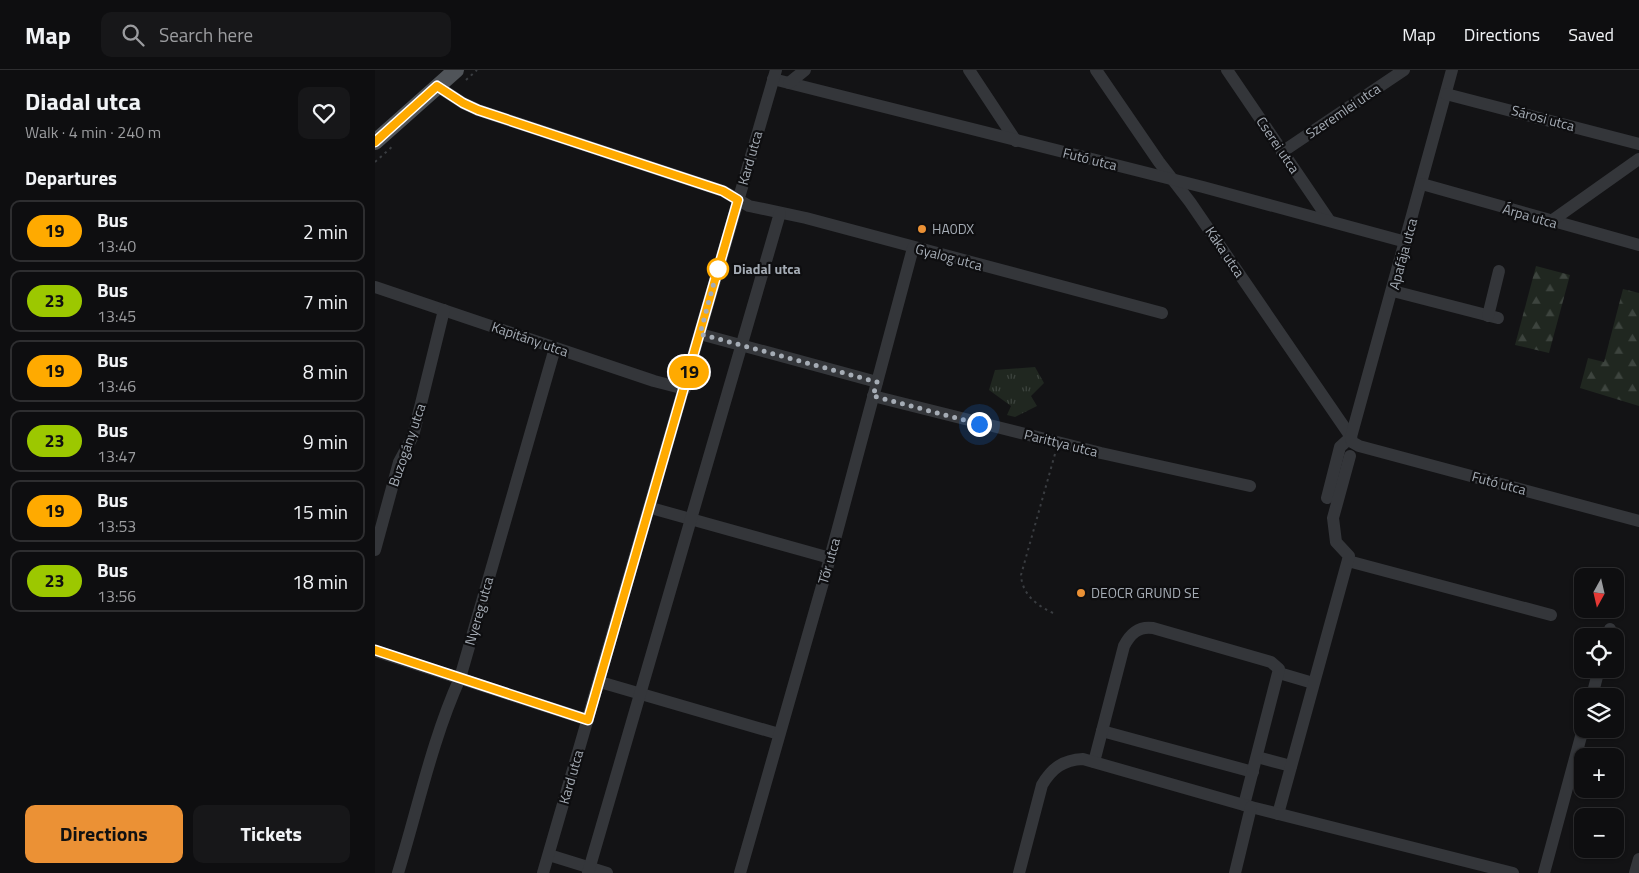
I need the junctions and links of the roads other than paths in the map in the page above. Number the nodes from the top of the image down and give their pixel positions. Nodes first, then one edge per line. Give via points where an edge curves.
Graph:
1 (456, 70) edge
2 (805, 70) edge
3 (969, 70) edge
4 (1096, 70) edge
5 (1227, 70) edge
6 (1404, 70) edge
7 (1452, 70) edge
8 (774, 75) edge
9 (789, 84) junction
10 (437, 86) junction
11 (1446, 94) junction
12 (1016, 141) junction
13 (375, 142) edge
14 (1639, 144) edge
15 (1282, 152) junction
16 (1639, 159) edge
17 (1173, 180) junction
18 (1422, 184) junction
19 (738, 200) junction
20 (780, 213) junction
21 (1329, 220) junction
22 (1550, 222) junction
23 (1406, 242) junction
24 (1639, 245) edge
25 (913, 248) junction
26 (1499, 271) dead end
27 (375, 288) edge
28 (1393, 292) junction
29 (444, 310) junction
30 (1161, 313) dead end
31 (700, 334) junction
32 (742, 346) junction
33 (555, 348) junction
34 (877, 382) junction
35 (685, 389) junction
36 (873, 396) junction
37 (1355, 441) junction
38 (1350, 456) dead end
39 (1250, 486) dead end
40 (1327, 498) dead end
41 (651, 508) junction
42 (691, 520) junction
43 (1639, 521) edge
44 (375, 550) edge
45 (830, 558) junction
46 (1348, 561) junction
47 (1551, 615) dead end
48 (375, 650) edge
49 (1279, 673) junction
50 (460, 678) junction
51 (600, 682) junction
52 (1313, 683) junction
53 (640, 693) junction
54 (588, 720) junction
55 (1102, 731) junction
56 (779, 734) junction
57 (1581, 738) edge
58 (1257, 757) junction
59 (1094, 762) junction
60 (1291, 766) junction
61 (1253, 772) junction
62 (1248, 806) junction
63 (1278, 814) junction
64 (549, 855) junction
65 (1639, 859) edge
66 (589, 871) edge
67 (398, 873) edge
68 (543, 873) edge
69 (607, 873) edge
70 (740, 873) edge
71 (1019, 873) edge
72 (1235, 873) edge
73 (1513, 873) edge
74 (1544, 873) edge
75 (1635, 873) edge

1 - 10 main road
2 - 9 street
3 - 12 street
4 - 17 street, Káka utca
5 - 15 street, Cserei utca
6 - 15 street, Szeremlei utca
7 - 11 street, Apafája utca
8 - 9 street, Futó utca
8 - 19 street, Kard utca
9 - 12 street, Futó utca
10 - 13 main road
10 - 19 street via 478,110 723,191
11 - 14 street, Sárosi utca
11 - 18 street, Apafája utca
12 - 17 street, Futó utca
15 - 21 street, Cserei utca
16 - 22 street
17 - 21 street, Futó utca
17 - 37 street, Káka utca
18 - 22 street, Árpa utca
18 - 23 street, Apafája utca
19 - 20 street, Gyalog utca
19 - 31 street, Kard utca
20 - 25 street, Gyalog utca
20 - 32 street
21 - 23 street, Futó utca
22 - 24 street, Árpa utca
23 - 28 street, Apafája utca
25 - 30 street, Gyalog utca
25 - 34 street, Tőr utca
26 - 28 street via 1493,317
27 - 29 street, Kapitány utca
28 - 37 street, Apafája utca
29 - 33 street, Kapitány utca
29 - 44 street, Buzogány utca via 413,436 399,462
31 - 32 street
31 - 35 street, Kard utca
32 - 34 street
32 - 42 street
33 - 35 street, Kapitány utca
33 - 50 street, Nyereg utca
34 - 36 street, Tőr utca
35 - 41 street, Kard utca
36 - 39 street, Parittya utca
36 - 45 street, Tőr utca
37 - 40 street, Apafája utca via 1340,447
37 - 43 street, Futó utca
38 - 46 street via 1333,518 1336,542 1349,556
41 - 42 street
41 - 51 street, Kard utca
42 - 45 street
42 - 53 street
45 - 56 street, Tőr utca
46 - 47 street
46 - 52 street
48 - 50 street
49 - 52 street
49 - 55 street via 1271,662 1153,628 1139,629 1127,638 1124,646
49 - 58 street
50 - 54 street
50 - 67 street, Nyereg utca via 427,770
51 - 53 street
51 - 54 street, Kard utca
52 - 60 street
53 - 56 street
53 - 66 street
54 - 64 street, Kard utca
55 - 59 street
55 - 61 street
56 - 70 street, Tőr utca
57 - 74 street
58 - 60 street
58 - 61 street
59 - 62 street
59 - 71 street via 1071,760 1060,763 1048,774 1042,785
60 - 63 street
61 - 62 street
62 - 63 street
62 - 72 street
63 - 73 street
64 - 66 street
64 - 68 street, Kard utca
65 - 75 street
66 - 69 street

